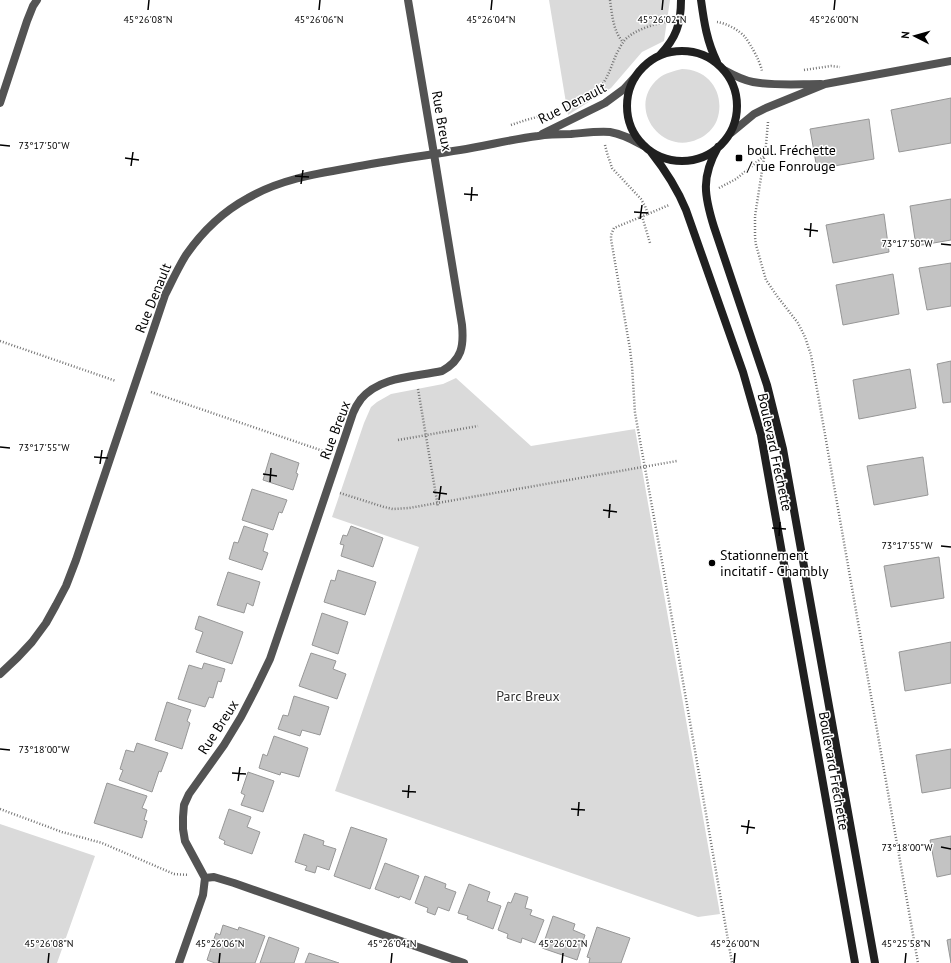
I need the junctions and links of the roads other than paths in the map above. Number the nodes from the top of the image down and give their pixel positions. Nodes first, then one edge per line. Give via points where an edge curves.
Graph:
1 (37, 0) edge
2 (408, 0) edge
3 (682, 0) edge
4 (701, 0) edge
5 (658, 57) junction
6 (951, 61) edge
7 (721, 67) junction
8 (635, 77) junction
9 (826, 84) junction
10 (0, 103) edge
11 (732, 133) junction
12 (538, 136) junction
13 (644, 146) junction
14 (718, 147) junction
15 (651, 152) junction
16 (434, 154) junction
17 (0, 674) edge
18 (205, 878) junction
19 (179, 963) edge
20 (464, 963) edge
21 (855, 963) edge
22 (875, 963) edge

1 - 10 street via 27,21
2 - 16 street, Rue Breux
3 - 5 main road via 674,38
4 - 7 main road via 710,46
5 - 7 main road via 670,52 693,51 711,58
5 - 8 main road via 645,65
6 - 9 street
7 - 9 street via 744,79 766,84
7 - 11 main road via 733,86 738,104
8 - 12 street, Rue Denault via 605,103
8 - 13 main road via 628,90 628,118 636,137
9 - 11 street via 754,114
11 - 14 main road
12 - 13 street, Rue Denault via 610,132 626,136
12 - 16 street, Rue Denault
13 - 15 main road
14 - 15 main road via 709,155 689,161 669,160
14 - 22 main road, Boulevard Fréchette via 706,178 707,206 767,385 782,449
15 - 21 main road, Boulevard Fréchette via 671,179 686,210 738,357 759,429
16 - 17 street, Rue Denault via 289,180 248,197 228,210 198,240 186,255 165,295 66,586 46,623 32,642
16 - 18 street, Rue Breux via 462,325 462,348 455,362 442,371 391,380 372,389 360,399 353,413 264,674 232,733 184,805 185,841
18 - 19 street via 203,895
18 - 20 street via 214,877 234,883

